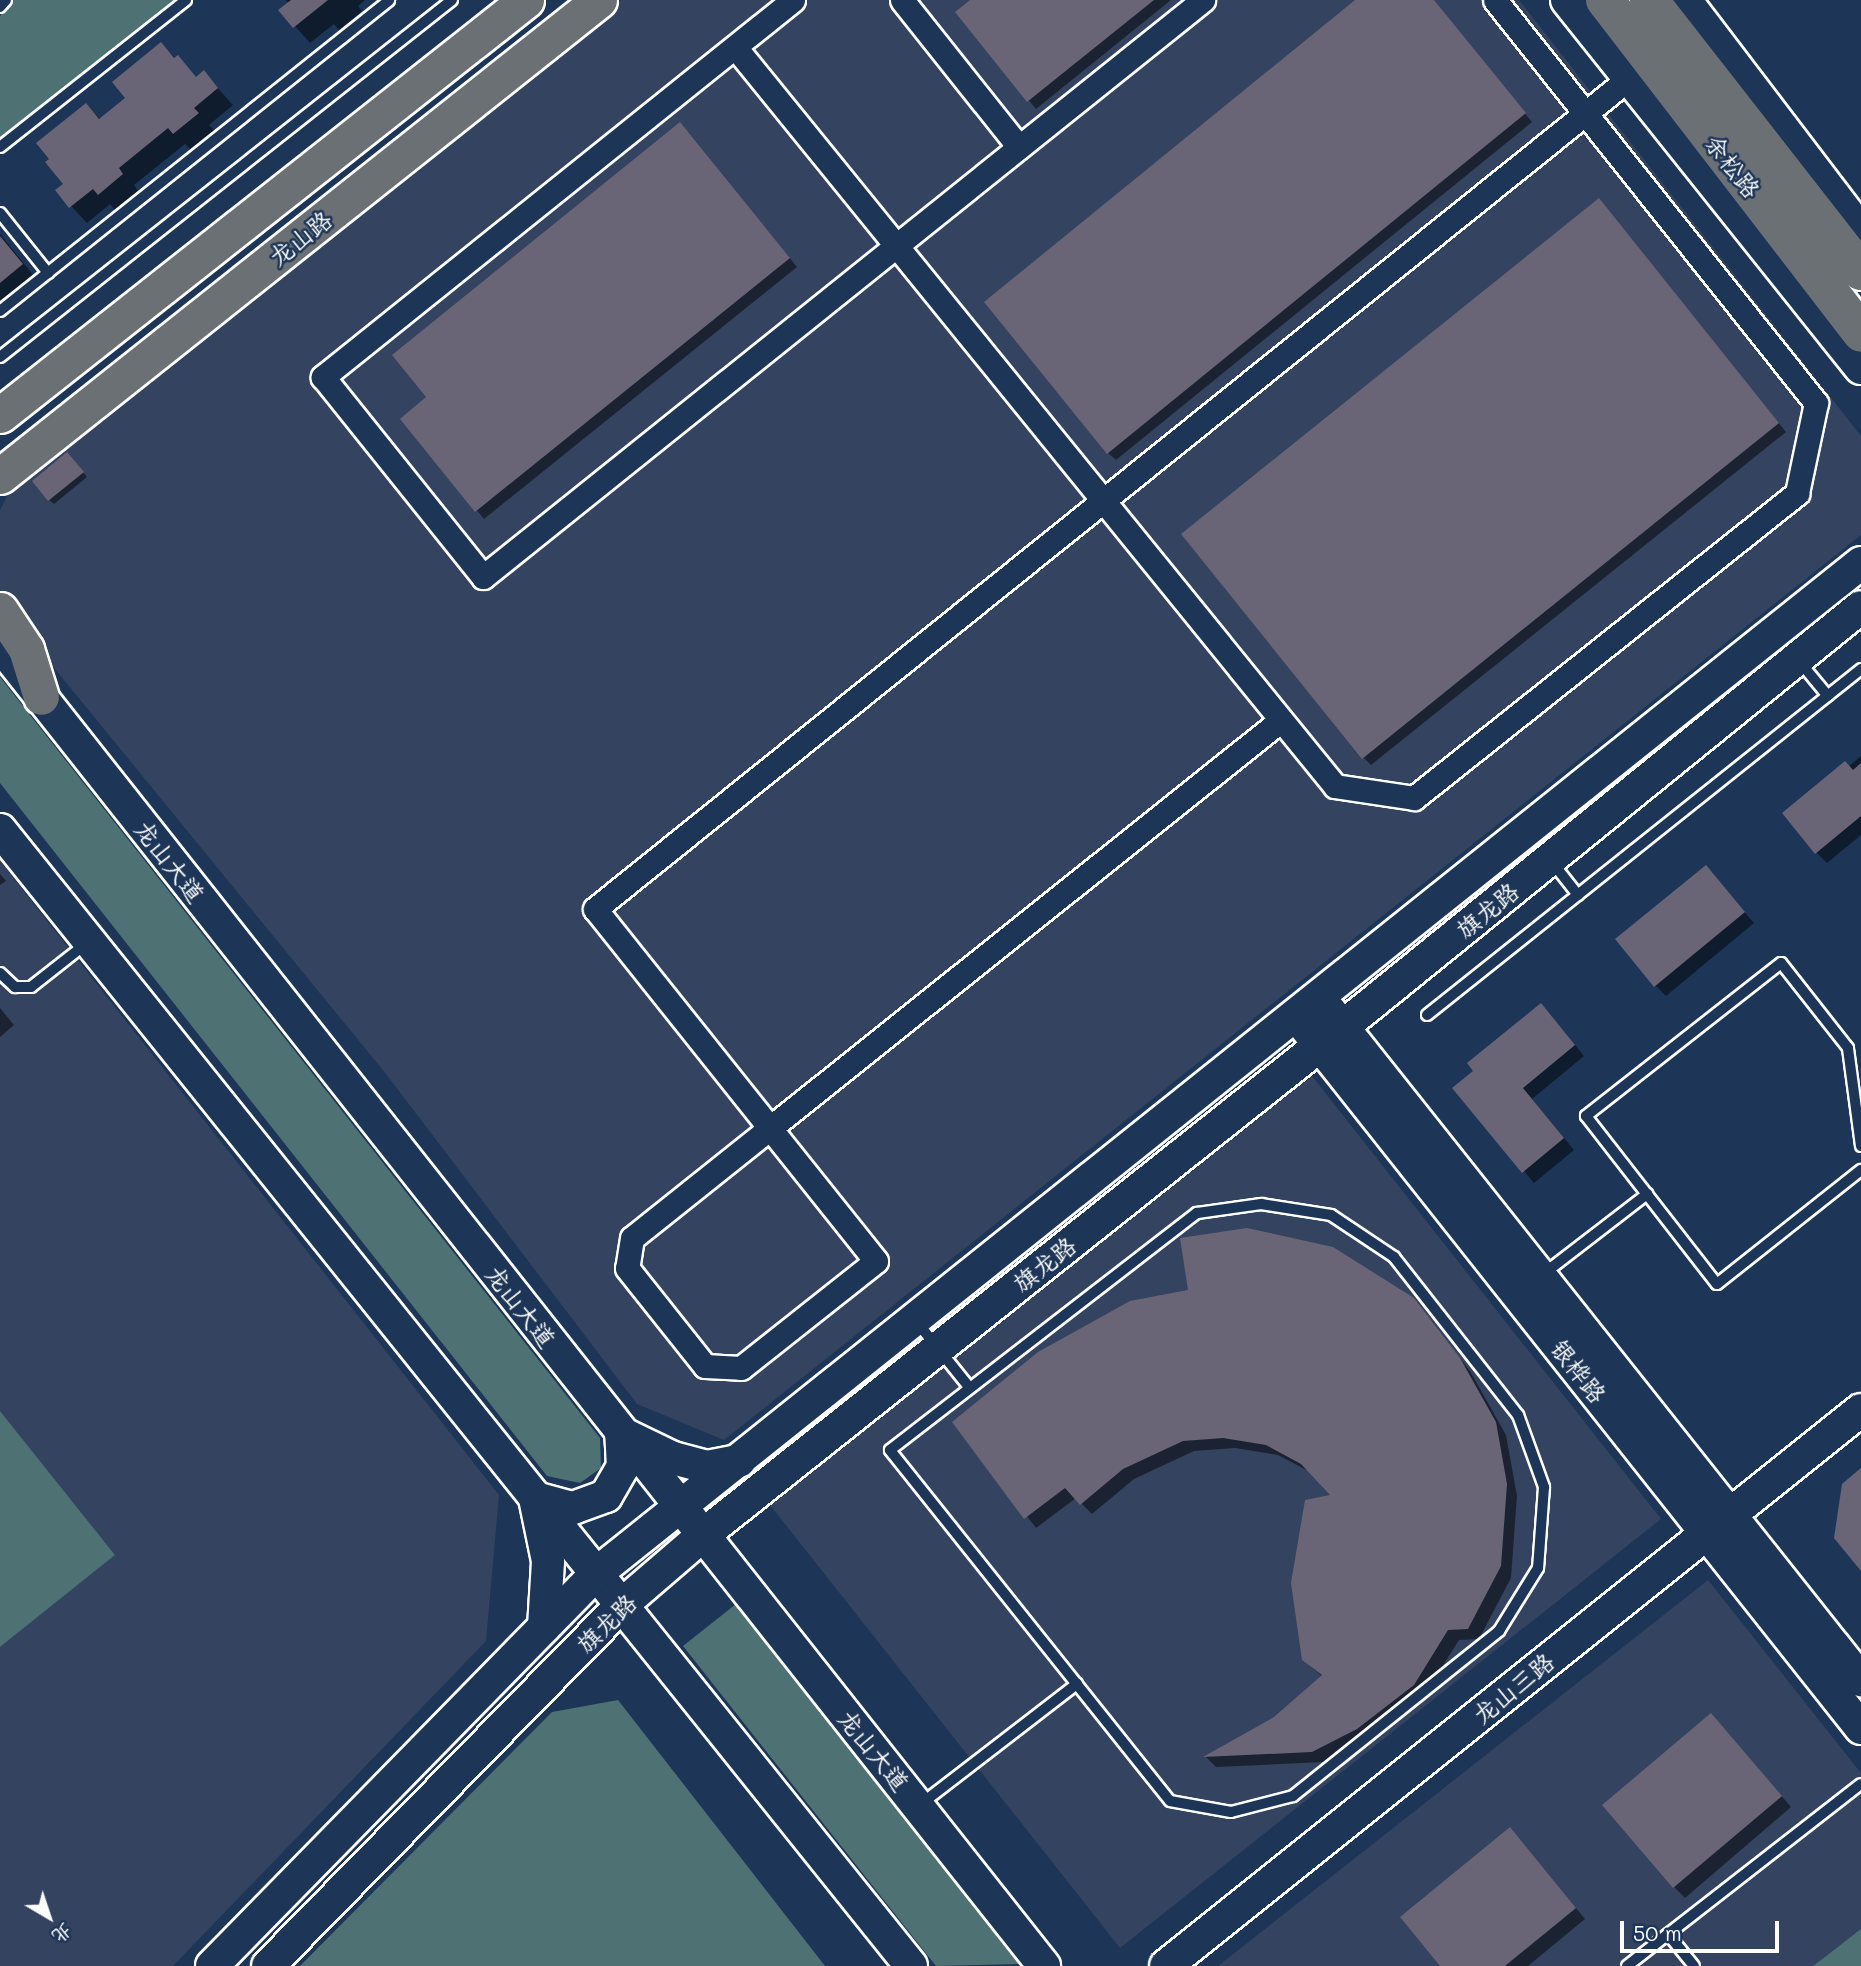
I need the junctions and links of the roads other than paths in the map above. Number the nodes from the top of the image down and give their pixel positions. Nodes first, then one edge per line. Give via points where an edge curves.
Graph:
1 (6, 0) edge
2 (186, 0) edge
3 (389, 0) edge
4 (452, 0) edge
5 (526, 0) edge
6 (599, 0) edge
7 (902, 0) edge
8 (1203, 0) edge
9 (1494, 0) edge
10 (1567, 0) edge
11 (1605, 0) edge
12 (1649, 0) edge
13 (1685, 0) edge
14 (790, 1) edge
15 (0, 7) edge
16 (735, 47) junction
17 (1629, 79) junction
18 (1585, 114) junction
19 (0, 147) edge
20 (1019, 147) junction
21 (0, 213) edge
22 (1861, 231) edge
23 (897, 245) junction
24 (1861, 271) edge
25 (48, 273) junction
26 (0, 311) edge
27 (1861, 333) edge
28 (0, 357) edge
29 (1861, 368) edge
30 (5, 410) edge
31 (31, 452) junction
32 (0, 476) edge
33 (0, 492) edge
34 (1105, 500) junction
35 (1861, 563) edge
36 (1861, 607) edge
37 (0, 610) edge
38 (0, 645) edge
39 (1797, 658) junction
40 (1861, 669) edge
41 (1828, 696) junction
42 (41, 697) junction
43 (1281, 720) junction
44 (0, 830) edge
45 (1550, 860) junction
46 (1578, 895) junction
47 (89, 941) junction
48 (0, 973) edge
49 (1307, 1005) junction
50 (1427, 1015) dead end
51 (1331, 1036) junction
52 (1861, 1047) edge
53 (1848, 1048) junction
54 (770, 1128) junction
55 (1861, 1146) edge
56 (1861, 1170) edge
57 (1647, 1194) junction
58 (1540, 1276) junction
59 (915, 1321) junction
60 (938, 1348) junction
61 (969, 1387) junction
62 (1861, 1410) edge
63 (621, 1433) junction
64 (739, 1461) junction
65 (534, 1498) junction
66 (681, 1508) junction
67 (1719, 1524) junction
68 (703, 1535) junction
69 (597, 1573) junction
70 (623, 1604) junction
71 (544, 1627) junction
72 (1861, 1680) edge
73 (1077, 1684) junction
74 (1861, 1728) edge
75 (1861, 1784) edge
76 (918, 1805) junction
77 (1668, 1934) junction
78 (212, 1966) edge
79 (268, 1966) edge
80 (911, 1966) edge
81 (1044, 1966) edge
82 (1166, 1966) edge
83 (1627, 1966) edge
84 (1694, 1966) edge

1 - 15 lane
2 - 19 lane
3 - 25 lane
4 - 28 lane
5 - 30 main road, 龙山路
6 - 31 main road, 龙山路
7 - 20 street
8 - 20 street
9 - 18 street
10 - 17 main road
11 - 27 highway, 余松路
12 - 24 highway, 余松路
13 - 22 main road
14 - 16 street
16 - 23 street
16 - 23 street via 323,377 483,577
17 - 18 street
17 - 29 main road
18 - 34 street
18 - 43 street via 1816,403 1797,493 1414,797 1335,786
20 - 23 street
21 - 25 lane
23 - 34 street
25 - 26 lane
31 - 32 main road, 龙山路
31 - 33 main road
34 - 43 street
34 - 54 street via 595,909
35 - 49 main road
36 - 39 main road, 旗龙路
37 - 42 main road via 26,649
38 - 42 main road, 龙山大道
39 - 41 lane
39 - 45 main road, 旗龙路
40 - 41 lane
41 - 46 lane
42 - 63 main road, 龙山大道
43 - 54 street
44 - 47 main road
45 - 46 lane
45 - 51 main road, 旗龙路
46 - 50 lane
47 - 48 lane via 31,987 15,987
47 - 65 main road
49 - 51 main road, 银桦路
49 - 59 main road
51 - 58 main road, 银桦路
51 - 60 main road, 旗龙路
51 - 67 main road, 银桦路
52 - 53 lane
53 - 55 lane
53 - 57 lane via 1781,963 1586,1116
54 - 54 street via 876,1261 741,1368 705,1366 627,1268 632,1238
56 - 57 lane via 1717,1284
57 - 58 lane
58 - 67 main road, 银桦路
59 - 60 lane
59 - 64 main road
60 - 61 lane
60 - 68 main road, 旗龙路
61 - 73 lane via 890,1450
61 - 73 lane via 1197,1213 1261,1204 1331,1215 1394,1256 1518,1415 1544,1486 1538,1568 1499,1631 1293,1796 1231,1812 1170,1801
62 - 67 main road, 龙山三路
63 - 64 main road via 673,1458 707,1466
63 - 65 main road via 623,1467 606,1496 573,1508
63 - 66 main road, 龙山大道
64 - 66 main road
65 - 69 main road
65 - 71 main road via 548,1561
66 - 68 main road, 龙山大道
66 - 69 main road
67 - 72 main road, 银桦路
67 - 74 main road, 银桦路
67 - 82 main road, 龙山三路
68 - 70 main road, 旗龙路
68 - 76 main road, 龙山大道
69 - 70 main road
69 - 71 main road
70 - 79 main road, 旗龙路
70 - 80 main road
71 - 78 main road
73 - 76 lane
75 - 77 lane
76 - 81 main road, 龙山大道
77 - 83 lane
77 - 84 lane

